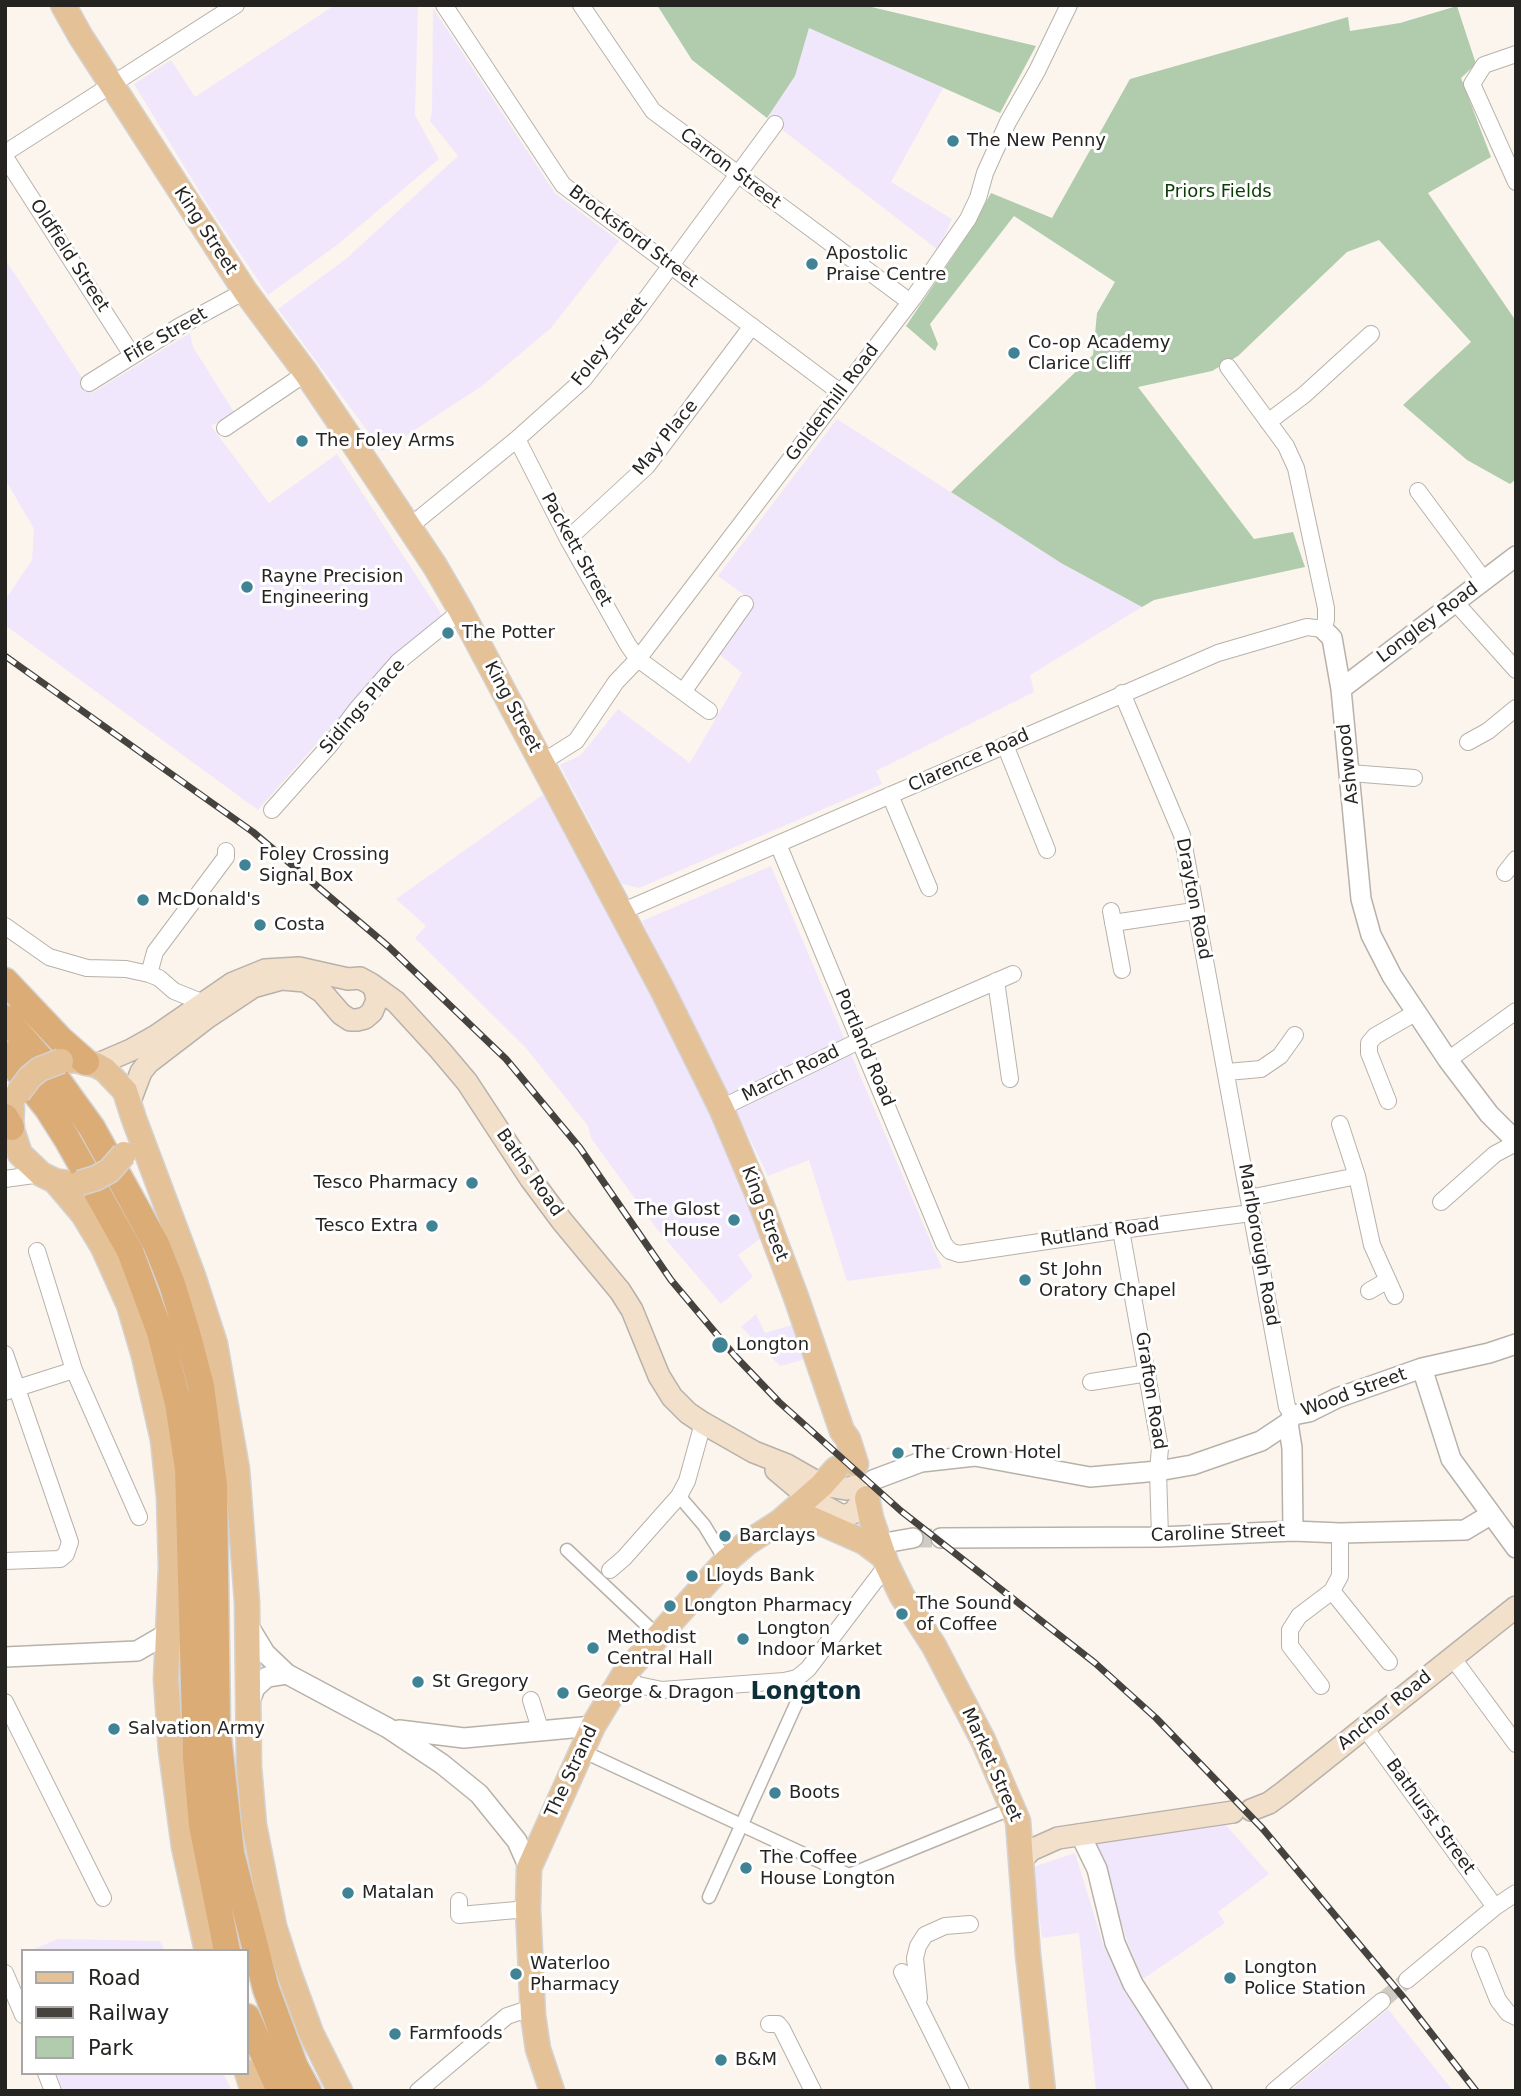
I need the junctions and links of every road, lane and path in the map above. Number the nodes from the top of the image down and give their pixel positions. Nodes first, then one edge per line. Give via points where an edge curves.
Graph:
1 (63, 5) edge
2 (236, 5) edge
3 (444, 5) edge
4 (581, 5) edge
5 (1069, 5) edge
6 (1516, 54) edge
7 (113, 85) junction
8 (775, 124) dead end
9 (5, 155) edge
10 (738, 175) junction
11 (1516, 182) edge
12 (671, 264) junction
13 (245, 291) junction
14 (910, 302) junction
15 (752, 327) junction
16 (1371, 334) dead end
17 (132, 355) junction
18 (1228, 367) dead end
19 (306, 373) junction
20 (89, 383) dead end
21 (841, 393) junction
22 (1268, 422) junction
23 (225, 429) dead end
24 (517, 439) junction
25 (1418, 491) dead end
26 (409, 527) junction
27 (568, 539) junction
28 (1516, 556) edge
29 (1484, 580) junction
30 (1455, 602) junction
31 (745, 604) dead end
32 (461, 611) junction
33 (1322, 629) junction
34 (638, 659) junction
35 (1516, 670) edge
36 (1341, 689) junction
37 (682, 692) junction
38 (1122, 693) junction
39 (1516, 708) edge
40 (709, 711) dead end
41 (1468, 742) dead end
42 (1005, 745) junction
43 (541, 763) junction
44 (1350, 773) junction
45 (1414, 778) dead end
46 (890, 796) junction
47 (272, 810) dead end
48 (778, 844) junction
49 (1047, 850) dead end
50 (226, 851) dead end
51 (1516, 859) edge
52 (1505, 873) dead end
53 (929, 888) dead end
54 (1194, 911) junction
55 (621, 912) junction
56 (5, 926) edge
57 (1122, 970) dead end
58 (149, 974) junction
59 (1013, 974) dead end
60 (348, 979) junction
61 (5, 981) edge
62 (996, 981) junction
63 (371, 984) junction
64 (174, 991) junction
65 (204, 1003) junction
66 (336, 1007) junction
67 (1516, 1011) edge
68 (1415, 1013) junction
69 (368, 1016) junction
70 (5, 1018) edge
71 (412, 1021) junction
72 (175, 1024) junction
73 (1295, 1035) dead end
74 (861, 1040) junction
75 (5, 1055) edge
76 (1448, 1060) junction
77 (81, 1063) junction
78 (1227, 1072) junction
79 (1010, 1079) dead end
80 (1388, 1101) dead end
81 (721, 1108) junction
82 (132, 1110) junction
83 (1340, 1124) dead end
84 (9, 1136) edge
85 (1516, 1142) edge
86 (1357, 1176) junction
87 (48, 1177) junction
88 (5, 1179) edge
89 (1441, 1202) dead end
90 (1250, 1206) junction
91 (1121, 1230) junction
92 (37, 1251) dead end
93 (950, 1251) joint
94 (1369, 1291) dead end
95 (1516, 1344) edge
96 (5, 1354) edge
97 (1422, 1368) junction
98 (74, 1370) junction
99 (1148, 1373) junction
100 (1091, 1382) dead end
101 (11, 1390) edge
102 (1291, 1419) junction
103 (703, 1423) junction
104 (1158, 1471) junction
105 (847, 1476) junction
106 (678, 1496) junction
107 (1490, 1515) junction
108 (139, 1517) dead end
109 (781, 1521) junction
110 (1293, 1531) junction
111 (1340, 1533) junction
112 (1160, 1537) junction
113 (913, 1538) tunnel mouth
114 (942, 1538) tunnel mouth
115 (1516, 1548) edge
116 (567, 1550) dead end
117 (883, 1555) junction
118 (5, 1561) edge
119 (726, 1561) junction
120 (610, 1570) dead end
121 (1332, 1591) junction
122 (1516, 1607) edge
123 (248, 1625) junction
124 (168, 1633) junction
125 (657, 1635) junction
126 (137, 1651) junction
127 (5, 1657) edge
128 (1452, 1657) junction
129 (1388, 1662) dead end
130 (166, 1672) junction
131 (625, 1673) junction
132 (287, 1674) junction
133 (797, 1678) junction
134 (1320, 1686) dead end
135 (531, 1700) dead end
136 (250, 1701) junction
137 (5, 1702) edge
138 (593, 1726) junction
139 (387, 1728) junction
140 (1365, 1728) junction
141 (541, 1732) junction
142 (464, 1738) junction
143 (1516, 1744) edge
144 (582, 1751) junction
145 (442, 1764) junction
146 (1016, 1815) junction
147 (742, 1826) junction
148 (1080, 1834) junction
149 (1058, 1838) junction
150 (1021, 1861) junction
151 (529, 1868) junction
152 (1516, 1893) edge
153 (709, 1897) dead end
154 (103, 1898) dead end
155 (459, 1900) dead end
156 (1495, 1907) junction
157 (528, 1909) junction
158 (970, 1924) dead end
159 (207, 1949) edge
160 (227, 1949) edge
161 (1480, 1955) dead end
162 (902, 1972) dead end
163 (5, 1973) edge
164 (1408, 1980) tunnel mouth
165 (1382, 2001) tunnel mouth
166 (920, 2008) junction
167 (21, 2010) edge
168 (533, 2015) junction
169 (1516, 2017) edge
170 (248, 2019) edge
171 (769, 2024) dead end
172 (1042, 2081) edge
173 (280, 2091) edge
174 (308, 2091) edge
175 (340, 2091) edge
176 (418, 2091) edge
177 (552, 2091) edge
178 (813, 2091) edge
179 (961, 2091) edge
180 (1022, 2091) edge
181 (1202, 2091) edge
182 (1274, 2091) edge

1 - 7 main road, King Street
2 - 7 street
3 - 12 street, Brocksford Street via 563,185
4 - 10 street, Carron Street via 653,111
5 - 14 street, Goldenhill Road via 1008,122 968,219
6 - 11 street via 1485,65 1472,84
7 - 9 street
7 - 13 main road, King Street
8 - 10 street, Foley Street
9 - 17 street, Oldfield Street
10 - 12 street, Foley Street
10 - 14 street, Carron Street
12 - 15 street, Brocksford Street
12 - 24 street, Foley Street via 583,380
13 - 17 street, Fife Street
13 - 19 main road, King Street
14 - 21 street, Goldenhill Road
15 - 21 street, Brocksford Street
15 - 27 street, May Place via 647,466
16 - 22 street
17 - 20 street, Fife Street
18 - 22 street, Ashwood
19 - 23 street
19 - 26 main road, King Street
21 - 34 street, Goldenhill Road
22 - 33 street, Ashwood via 1296,468 1326,608
24 - 26 street, Foley Street
24 - 27 street, Packett Street
25 - 29 street
26 - 32 main road, King Street
27 - 34 street, Packett Street
28 - 29 street, Longley Road
29 - 30 street, Longley Road
30 - 35 street
30 - 36 street, Longley Road
31 - 37 street
32 - 43 main road, King Street
32 - 47 street, Sidings Place via 398,662
33 - 36 street, Ashwood via 1332,638
33 - 38 street, Clarence Road via 1307,627 1218,653
34 - 37 street
34 - 43 street, Goldenhill Road via 616,682 576,741
36 - 44 street, Ashwood
37 - 40 street
38 - 42 street, Clarence Road
38 - 54 street, Drayton Road via 1182,835
39 - 41 street
42 - 46 street, Clarence Road
42 - 49 street
43 - 55 main road, King Street
44 - 45 street
44 - 68 street, Ashwood via 1361,900 1371,935
46 - 48 street, Clarence Road
46 - 53 street
48 - 55 street, Clarence Road
48 - 74 street, Portland Road
50 - 58 street via 161,942
51 - 52 street
54 - 57 street via 1112,917
54 - 78 street, Drayton Road
55 - 81 main road, King Street
56 - 58 street via 49,957 66,963
58 - 64 street
59 - 62 street, March Road
60 - 63 main road, Baths Road via 360,978
60 - 65 main road, Baths Road via 276,968 233,983
60 - 66 main road via 335,991
61 - 77 highway
62 - 74 street, March Road
62 - 79 street
63 - 69 main road via 377,1000
63 - 71 main road, Baths Road
64 - 65 street
64 - 72 street
65 - 72 main road, Baths Road
66 - 69 main road via 350,1020
66 - 82 main road via 305,982 282,979 253,986 148,1063 135,1084
67 - 76 street
68 - 76 street, Ashwood
68 - 80 street via 1369,1043
69 - 71 main road
70 - 174 highway via 92,1128 156,1244 187,1333 201,1386 214,1485 217,1727 231,1853 266,1989
71 - 103 main road, Baths Road via 467,1082 538,1189 620,1291 672,1397
72 - 77 main road, Baths Road via 131,1051
73 - 78 street via 1280,1056 1261,1069
74 - 81 street, March Road
74 - 93 street, Portland Road
75 - 160 highway via 48,1109 130,1251 160,1332 178,1403 188,1469 195,1757 202,1825
76 - 85 street, Ashwood
77 - 82 main road via 119,1082
77 - 84 main road, bridge via 40,1069 30,1077 12,1108
78 - 90 street, Marlborough Road
81 - 105 main road, King Street via 796,1297
82 - 87 main road, bridge via 130,1143 108,1171 80,1182
82 - 123 main road via 215,1344 237,1469
83 - 86 street
84 - 87 main road via 20,1154
85 - 89 street
86 - 90 street, Rutland Road
86 - 94 street via 1372,1245 1392,1288
87 - 88 street
87 - 124 main road via 83,1214 103,1247 129,1305 144,1356 163,1440 169,1497
90 - 91 street, Rutland Road
90 - 102 street, Marlborough Road
91 - 93 street, Rutland Road via 959,1254
91 - 99 street, Grafton Road
92 - 98 street via 50,1266
95 - 97 street, Wood Street
96 - 101 street
97 - 102 street, Wood Street
97 - 107 street via 1451,1459
98 - 101 street
98 - 108 street via 123,1465
99 - 100 street
99 - 104 street, Grafton Road via 1160,1448
101 - 118 street via 70,1537 70,1548 60,1559
102 - 104 street, Wood Street via 1261,1441 1222,1457
102 - 110 street
103 - 105 main road, Baths Road via 787,1465
103 - 106 street via 687,1481
104 - 105 street, Wood Street via 1090,1477 975,1456
104 - 112 street, Grafton Road
105 - 109 main road, The Strand
105 - 117 main road, King Street
106 - 119 street
106 - 120 street via 619,1553
107 - 111 street, Caroline Street via 1465,1530
107 - 115 street
109 - 117 main road via 812,1519
109 - 119 main road, The Strand
110 - 111 street, Caroline Street
110 - 112 street, Caroline Street
111 - 121 street via 1342,1569
112 - 114 street, Caroline Street
113 - 117 street
116 - 125 street
117 - 133 street
117 - 146 main road, Market Street via 983,1740
119 - 125 main road, The Strand
121 - 129 street
121 - 134 street via 1299,1616 1290,1630 1290,1646
122 - 128 main road, Anchor Road
123 - 132 street via 265,1653
123 - 136 main road
124 - 126 street
124 - 130 main road
125 - 131 main road, The Strand
126 - 127 street
126 - 130 street
128 - 140 main road, Anchor Road
128 - 143 street
130 - 159 main road via 184,1847
131 - 133 street via 639,1685 662,1690
131 - 138 main road, The Strand
132 - 136 street via 267,1677
132 - 139 street
133 - 147 street via 797,1702
135 - 141 street
136 - 175 main road via 254,1825 274,1926 311,2033
137 - 154 street
138 - 141 street
138 - 144 main road, The Strand
139 - 142 street
139 - 145 street
140 - 148 main road, Anchor Road via 1269,1803 1242,1811
140 - 156 street, Bathurst Street
141 - 142 street
142 - 145 street
144 - 147 street
144 - 151 main road, The Strand
145 - 151 street via 488,1804 517,1841
146 - 147 street via 849,1875
146 - 149 main road
146 - 150 main road, Market Street
147 - 153 street
148 - 149 main road, Anchor Road
148 - 181 street via 1097,1869 1115,1943 1133,1984
149 - 150 main road, Anchor Road via 1031,1850
150 - 172 main road, Market Street
151 - 157 main road, The Strand
152 - 156 street
155 - 157 street via 459,1915
156 - 164 street
157 - 168 main road, The Strand
158 - 166 street via 946,1926 925,1935 918,1946
161 - 169 street via 1486,1965 1480,1979
162 - 166 street
163 - 167 street
165 - 182 street
166 - 179 street
168 - 176 street via 523,2011 507,2016
168 - 177 main road, The Strand
170 - 173 highway
171 - 178 street via 782,2029
172 - 180 main road

